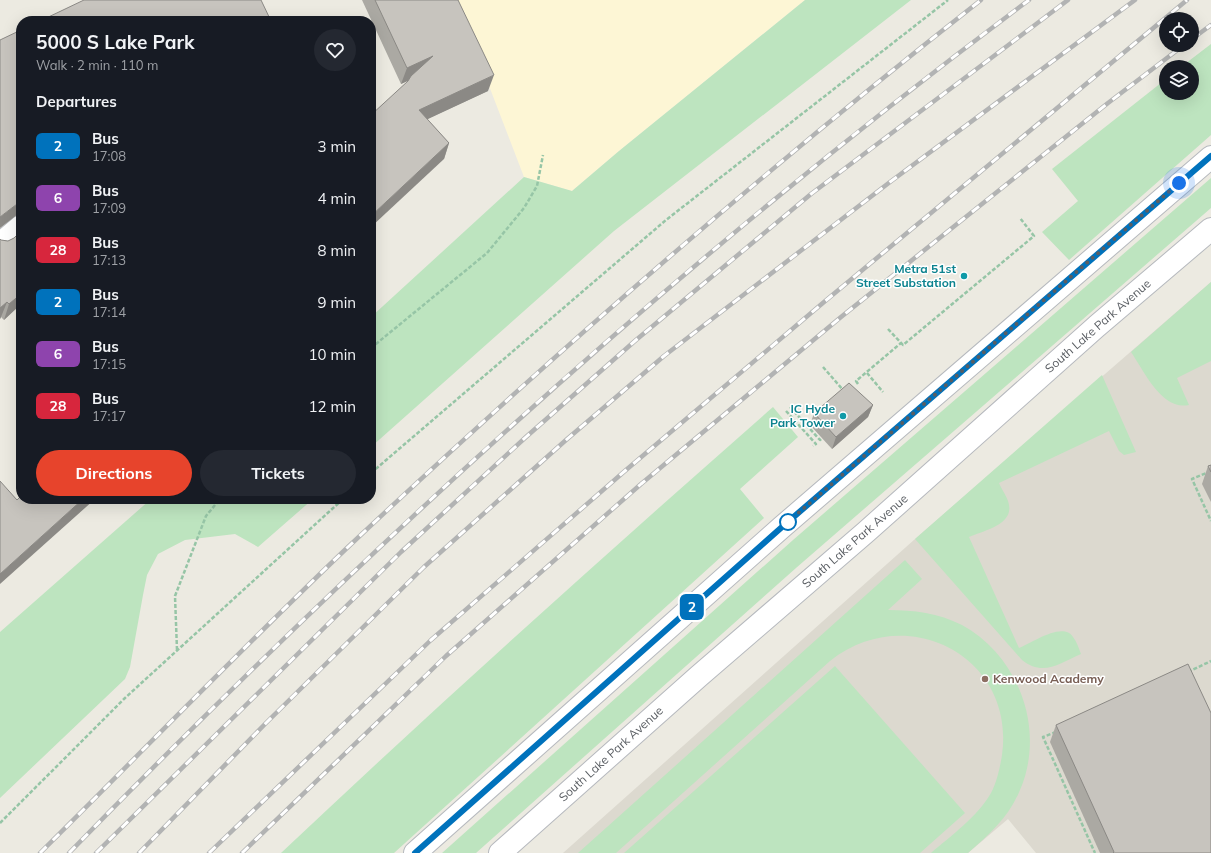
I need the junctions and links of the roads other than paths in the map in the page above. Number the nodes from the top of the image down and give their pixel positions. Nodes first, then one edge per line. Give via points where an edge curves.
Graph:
1 (1211, 156) edge
2 (1211, 229) edge
3 (16, 230) edge
4 (0, 244) edge
5 (415, 853) edge
6 (500, 853) edge

1 - 5 street via 782,527
2 - 6 street, South Lake Park Avenue via 1097,326
3 - 4 street

